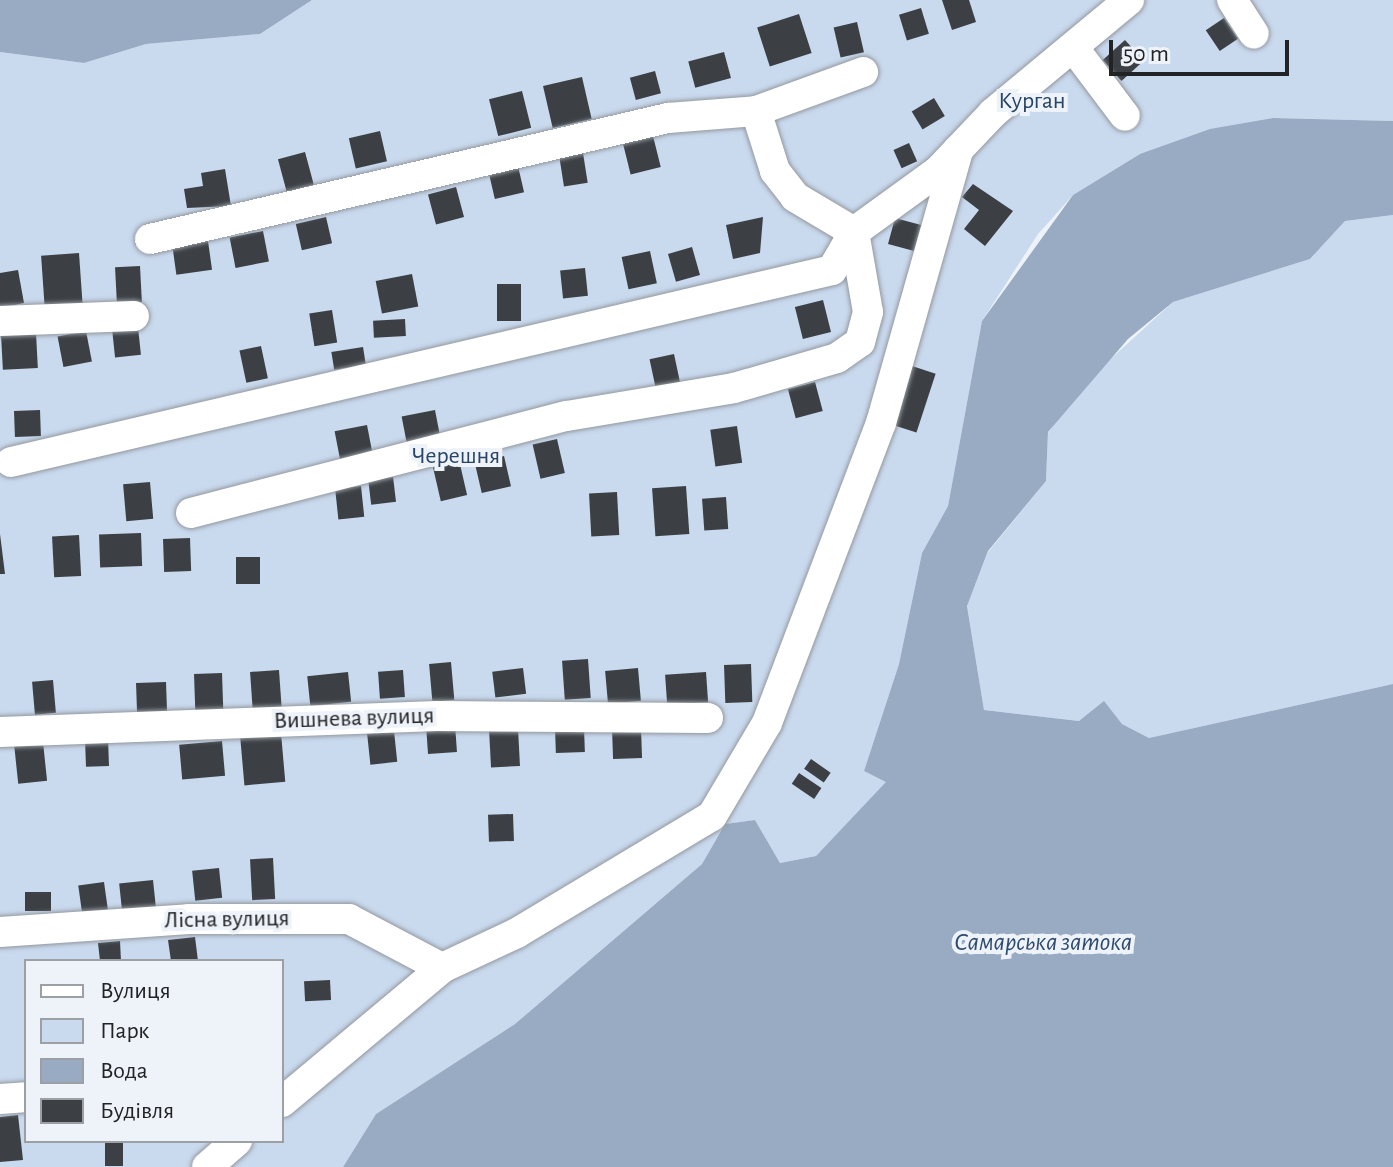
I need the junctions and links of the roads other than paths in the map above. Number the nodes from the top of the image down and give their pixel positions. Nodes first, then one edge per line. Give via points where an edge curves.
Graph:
1 (1129, 0) edge
2 (1232, 0) edge
3 (1254, 34) dead end
4 (1073, 47) junction
5 (863, 72) dead end
6 (756, 111) junction
7 (1125, 116) dead end
8 (959, 148) junction
9 (854, 232) junction
10 (150, 239) dead end
11 (134, 316) dead end
12 (0, 321) edge
13 (4, 459) edge
14 (191, 513) dead end
15 (708, 718) dead end
16 (0, 732) edge
17 (0, 932) edge
18 (442, 968) junction
19 (24, 1097) edge
20 (0, 1099) edge
21 (284, 1100) edge
22 (235, 1143) edge
23 (207, 1167) edge

1 - 4 street
2 - 3 street
4 - 7 street
4 - 8 street
5 - 6 street
6 - 9 street via 775,171 795,197
6 - 10 street via 668,118
8 - 9 street
8 - 18 street via 881,423 767,723 712,816 517,933
9 - 13 street via 832,270 779,285
9 - 14 street via 868,312 860,342 837,358 734,388 567,416
11 - 12 street
15 - 16 street, Вишнева вулиця via 452,715
17 - 18 street, Лісна вулиця via 189,919 349,919
18 - 21 street
19 - 20 street
22 - 23 street

